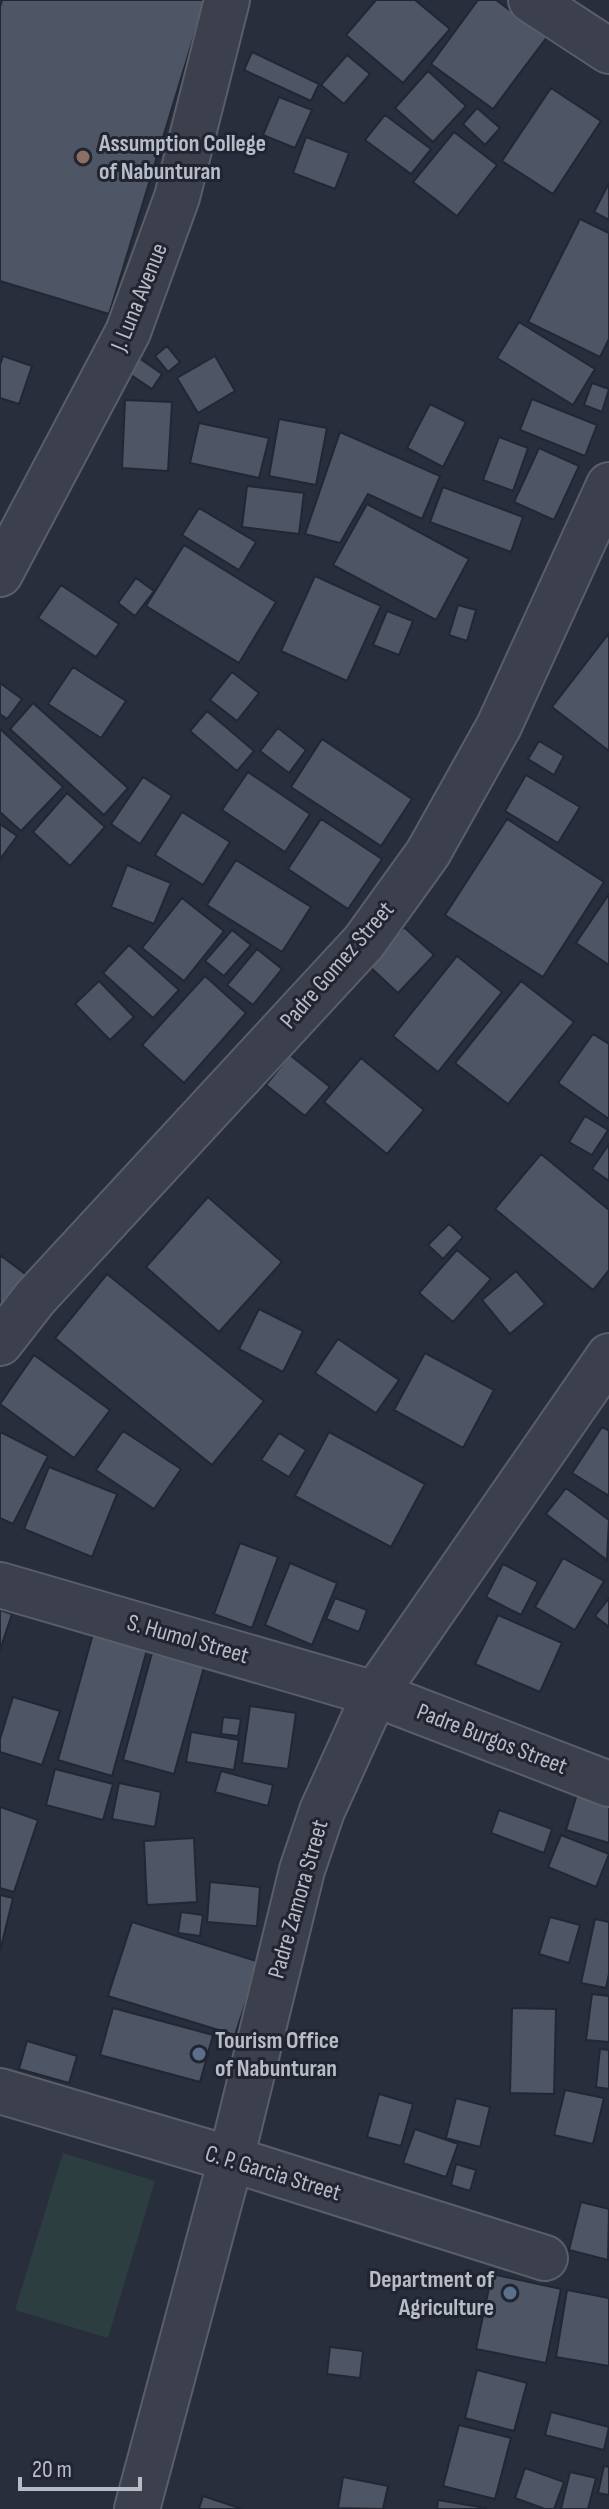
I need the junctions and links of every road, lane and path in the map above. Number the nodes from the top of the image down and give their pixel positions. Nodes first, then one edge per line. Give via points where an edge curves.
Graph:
1 (227, 0) edge
2 (531, 0) edge
3 (609, 51) edge
4 (609, 485) edge
5 (1, 570) edge
6 (0, 1343) edge
7 (609, 1356) edge
8 (0, 1585) edge
9 (375, 1694) junction
10 (609, 1784) edge
11 (0, 2091) edge
12 (231, 2159) junction
13 (545, 2258) dead end
14 (137, 2509) edge

1 - 5 street, J. Luna Avenue via 177,197 128,332
2 - 3 street
4 - 6 street, Padre Gomez Street via 499,726 428,853 364,942 35,1298
7 - 9 street, Padre Zamora Street
8 - 9 street, S. Humol Street
9 - 10 street, Padre Burgos Street
9 - 12 street, Padre Zamora Street via 322,1811 302,1870
11 - 12 street, C. P. Garcia Street
12 - 13 street, C. P. Garcia Street
12 - 14 street, Padre Zamora Street

